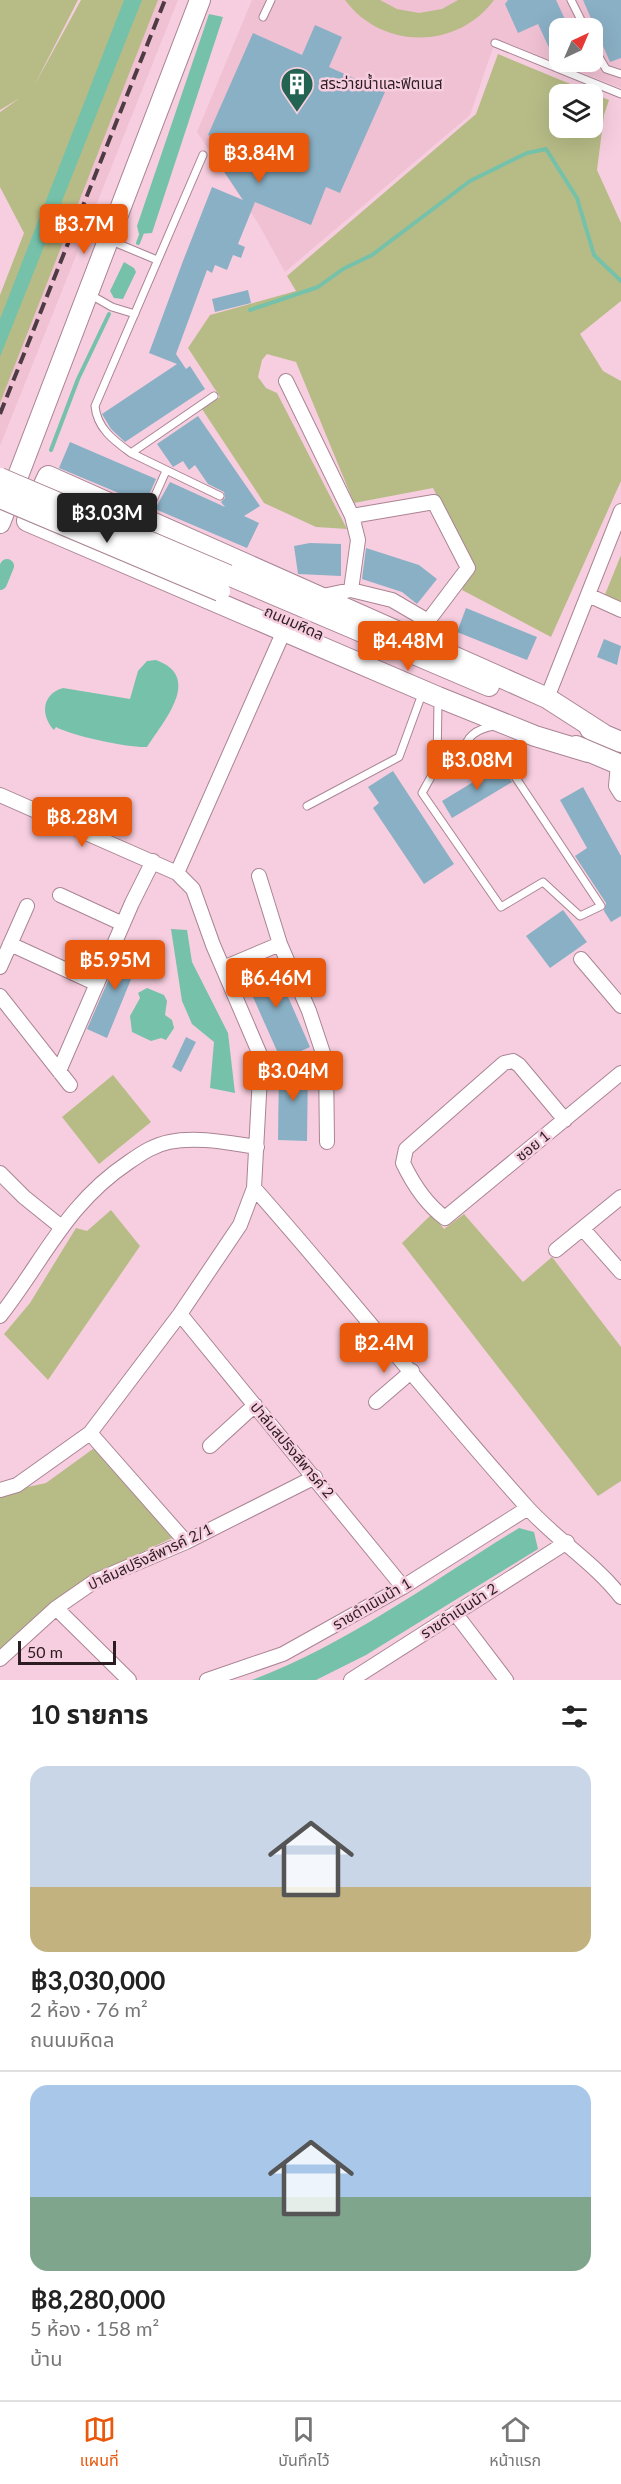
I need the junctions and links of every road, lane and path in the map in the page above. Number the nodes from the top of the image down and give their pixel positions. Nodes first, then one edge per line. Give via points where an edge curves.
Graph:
1 (200, 0) edge
2 (271, 0) edge
3 (571, 0) edge
4 (264, 17) dead end
5 (580, 18) edge
6 (495, 43) dead end
7 (603, 64) edge
8 (621, 74) edge
9 (621, 94) edge
10 (203, 155) dead end
11 (110, 240) junction
12 (158, 260) junction
13 (89, 294) junction
14 (135, 314) junction
15 (286, 381) dead end
16 (214, 396) dead end
17 (131, 453) junction
18 (24, 466) junction
19 (166, 471) junction
20 (48, 476) junction
21 (0, 478) edge
22 (220, 496) dead end
23 (2, 511) edge
24 (621, 511) edge
25 (352, 516) junction
26 (144, 519) junction
27 (27, 521) junction
28 (224, 583) junction
29 (351, 590) junction
30 (588, 596) junction
31 (318, 597) junction
32 (621, 610) edge
33 (428, 621) junction
34 (283, 633) junction
35 (447, 652) junction
36 (431, 694) junction
37 (547, 698) junction
38 (504, 724) junction
39 (603, 734) junction
40 (621, 742) edge
41 (588, 752) junction
42 (620, 764) edge
43 (474, 765) junction
44 (438, 766) junction
45 (621, 794) edge
46 (0, 795) edge
47 (307, 806) dead end
48 (153, 861) junction
49 (177, 873) junction
50 (259, 876) dead end
51 (60, 895) dead end
52 (27, 906) dead end
53 (123, 924) junction
54 (10, 944) junction
55 (280, 944) junction
56 (581, 959) dead end
57 (0, 967) edge
58 (223, 969) junction
59 (97, 984) junction
60 (0, 996) edge
61 (621, 1006) edge
62 (59, 1071) junction
63 (621, 1073) edge
64 (70, 1085) dead end
65 (565, 1120) junction
66 (327, 1142) dead end
67 (256, 1147) junction
68 (0, 1173) edge
69 (254, 1188) junction
70 (621, 1197) edge
71 (60, 1226) junction
72 (583, 1229) junction
73 (556, 1251) dead end
74 (621, 1272) edge
75 (5, 1299) edge
76 (180, 1314) junction
77 (0, 1316) edge
78 (412, 1371) junction
79 (376, 1402) dead end
80 (255, 1405) junction
81 (90, 1432) junction
82 (210, 1446) dead end
83 (315, 1477) junction
84 (0, 1491) edge
85 (528, 1508) junction
86 (186, 1542) junction
87 (567, 1542) junction
88 (403, 1587) junction
89 (621, 1597) edge
90 (56, 1608) junction
91 (456, 1613) junction
92 (0, 1659) edge
93 (129, 1680) edge
94 (207, 1680) edge
95 (351, 1680) edge
96 (506, 1680) edge

1 - 11 main road
2 - 4 lane
3 - 5 lane
6 - 9 lane
7 - 8 lane via 606,69
10 - 12 lane
11 - 12 lane
11 - 13 main road
12 - 14 lane
13 - 14 lane
13 - 18 main road
14 - 17 lane via 95,406 96,419 111,438
15 - 25 street
16 - 17 lane
17 - 19 lane
18 - 20 main road
18 - 23 main road
19 - 22 lane
19 - 26 lane
20 - 26 main road
20 - 27 main road
21 - 28 main road, ถนนมหิดล, bridge
23 - 27 main road
23 - 28 main road, ถนนมหิดล, bridge
24 - 30 street
25 - 29 street via 358,540
25 - 33 street via 434,502 468,568
26 - 31 main road
27 - 34 main road
28 - 39 main road, ถนนมหิดล
28 - 41 main road, ถนนมหิดล
29 - 31 street
29 - 33 street via 392,600
30 - 32 street
30 - 37 street
31 - 35 main road
33 - 35 street
34 - 36 main road
34 - 49 street
35 - 37 main road
36 - 38 main road
36 - 44 lane
36 - 47 lane via 399,757
37 - 39 main road
38 - 41 main road
38 - 43 lane via 473,734 465,744 464,752
39 - 40 main road, ถนนมหิดล
41 - 42 main road, ถนนมหิดล
42 - 45 street via 616,786
43 - 44 lane
43 - 44 lane via 500,754 601,906 580,916 543,882 501,907 422,793
46 - 48 street
48 - 49 street
48 - 53 street
49 - 58 street via 193,888
50 - 55 street
51 - 53 street
52 - 54 street
53 - 59 street
54 - 57 street
54 - 59 street
55 - 58 street
55 - 66 street via 326,1062
56 - 61 street
58 - 67 street via 261,1057
59 - 62 street
60 - 62 street
62 - 64 street
63 - 65 street, ซอย 1
65 - 65 street, ซอย 1 via 519,1065 513,1061 504,1063 406,1149 403,1163 413,1183 444,1218
67 - 69 street
67 - 71 street via 170,1141 149,1148 106,1178
68 - 71 street
69 - 76 street via 240,1225
69 - 78 street
70 - 72 street
71 - 75 street
72 - 73 street
72 - 74 street
75 - 77 street
76 - 80 street, ปาล์มสปริงส์พารค์ 2
76 - 81 street
78 - 79 street
78 - 85 street
80 - 82 street
80 - 83 street, ปาล์มสปริงส์พารค์ 2
81 - 84 street via 17,1485
81 - 86 street
83 - 86 street, ปาล์มสปริงส์พารค์ 2/1
83 - 88 street, ปาล์มสปริงส์พารค์ 2
85 - 87 street
85 - 88 street, ราชดำเนินน้า 1
86 - 90 street, ปาล์มสปริงส์พารค์ 2/1 via 94,1581
87 - 89 street via 604,1575
87 - 91 street, ราชดำเนินน้า 2
88 - 94 street, ราชดำเนินน้า 1 via 283,1654
90 - 92 street, ปาล์มสปริงส์พารค์ 2/1
90 - 93 street
91 - 95 street, ราชดำเนินน้า 2
91 - 96 street

